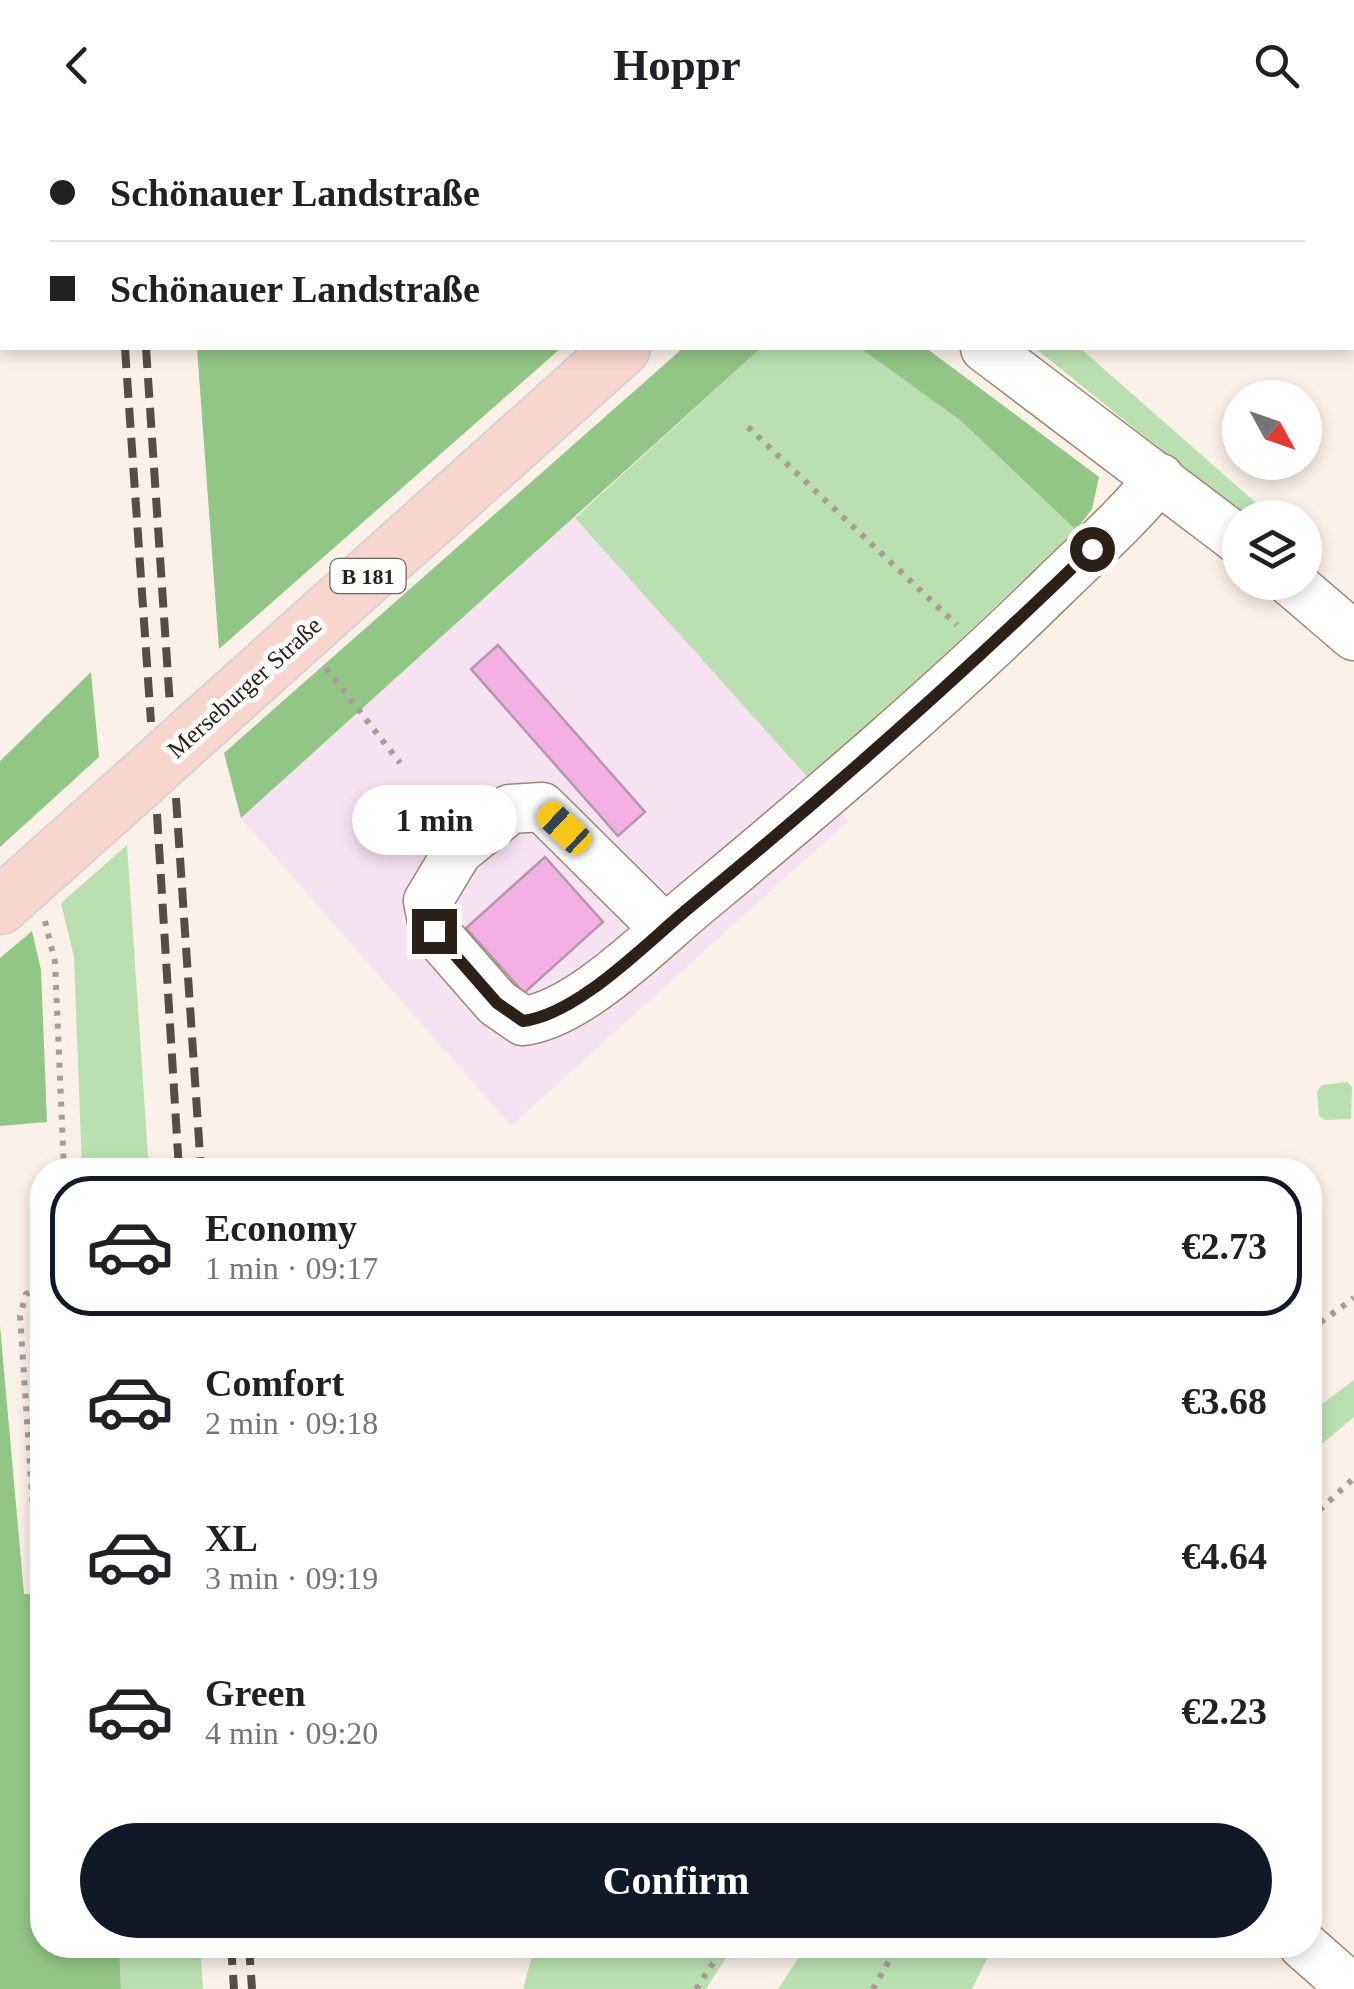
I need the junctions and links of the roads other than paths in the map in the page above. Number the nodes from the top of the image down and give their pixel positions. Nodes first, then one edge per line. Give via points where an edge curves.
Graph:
1 (620, 350) edge
2 (988, 350) edge
3 (1160, 478) junction
4 (1222, 527) edge
5 (1312, 600) edge
6 (1354, 636) edge
7 (11, 896) edge
8 (664, 928) junction
9 (1317, 1958) edge
10 (1353, 1989) edge

1 - 7 main road, Merseburger Straße / B 181, bridge
2 - 3 street
3 - 4 street
3 - 8 street via 987,652
5 - 6 street
8 - 8 street via 546,1018 523,1021 497,1003 434,931 428,901 458,851 510,809 542,807
9 - 10 street

